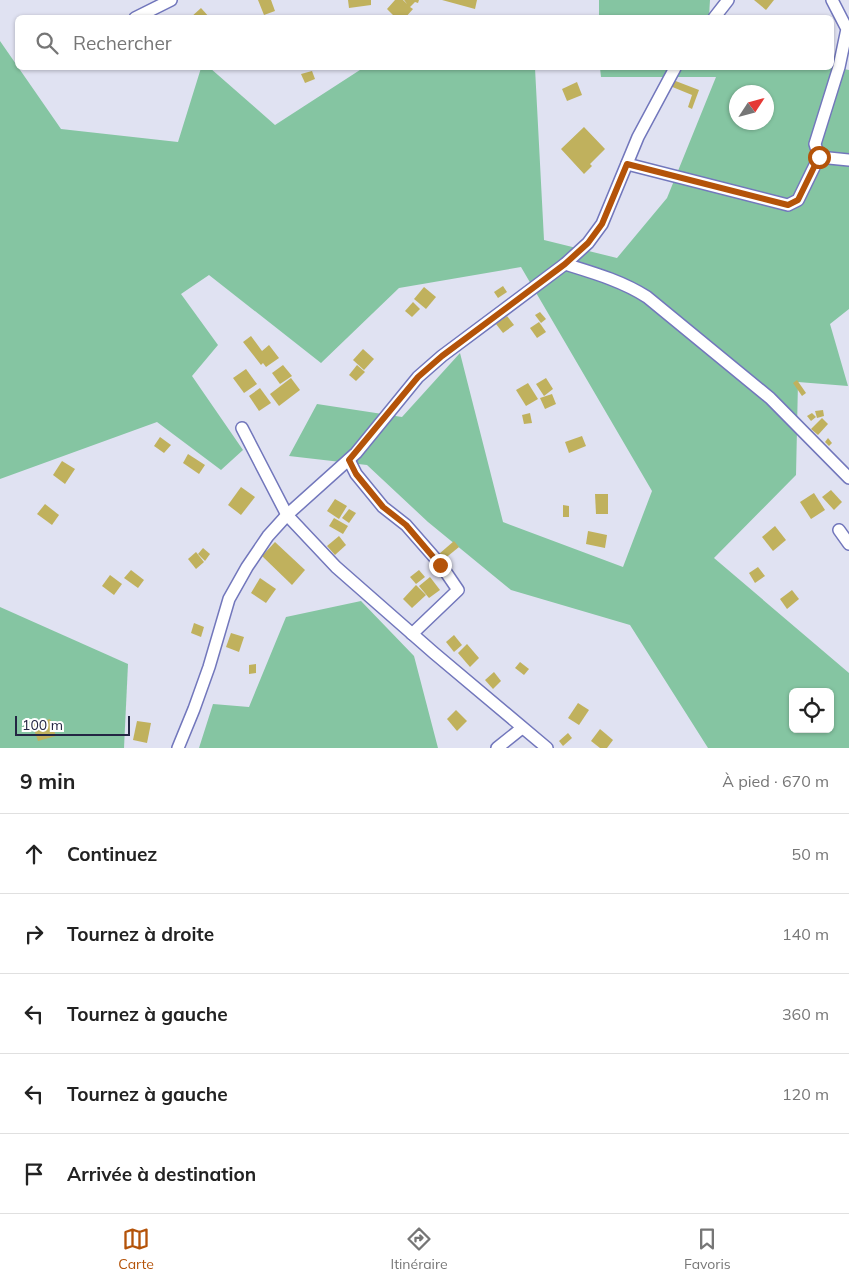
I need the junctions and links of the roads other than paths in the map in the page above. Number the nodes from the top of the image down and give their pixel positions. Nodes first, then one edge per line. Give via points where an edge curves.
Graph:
1 (171, 0) edge
2 (728, 0) edge
3 (832, 0) edge
4 (147, 5) edge
5 (139, 15) edge
6 (716, 15) edge
7 (674, 70) edge
8 (819, 157) junction
9 (849, 160) edge
10 (627, 164) junction
11 (565, 264) junction
12 (242, 428) dead end
13 (349, 460) junction
14 (849, 478) edge
15 (287, 515) junction
16 (839, 530) dead end
17 (849, 544) edge
18 (412, 634) junction
19 (522, 728) junction
20 (178, 748) edge
21 (497, 748) edge
22 (547, 748) edge

1 - 4 street
2 - 6 street
3 - 8 street via 847,30 815,144
4 - 5 street
7 - 10 street
8 - 9 street
8 - 10 street via 798,200 788,205
10 - 11 street via 602,224 588,243
11 - 13 street via 418,377
11 - 14 street via 630,286 647,297 770,398
12 - 15 street
13 - 15 street
13 - 18 street via 356,474 383,507 406,525 458,590
15 - 18 street via 336,567
15 - 20 street via 268,536 236,585
16 - 17 street
18 - 19 street
19 - 21 street
19 - 22 street

